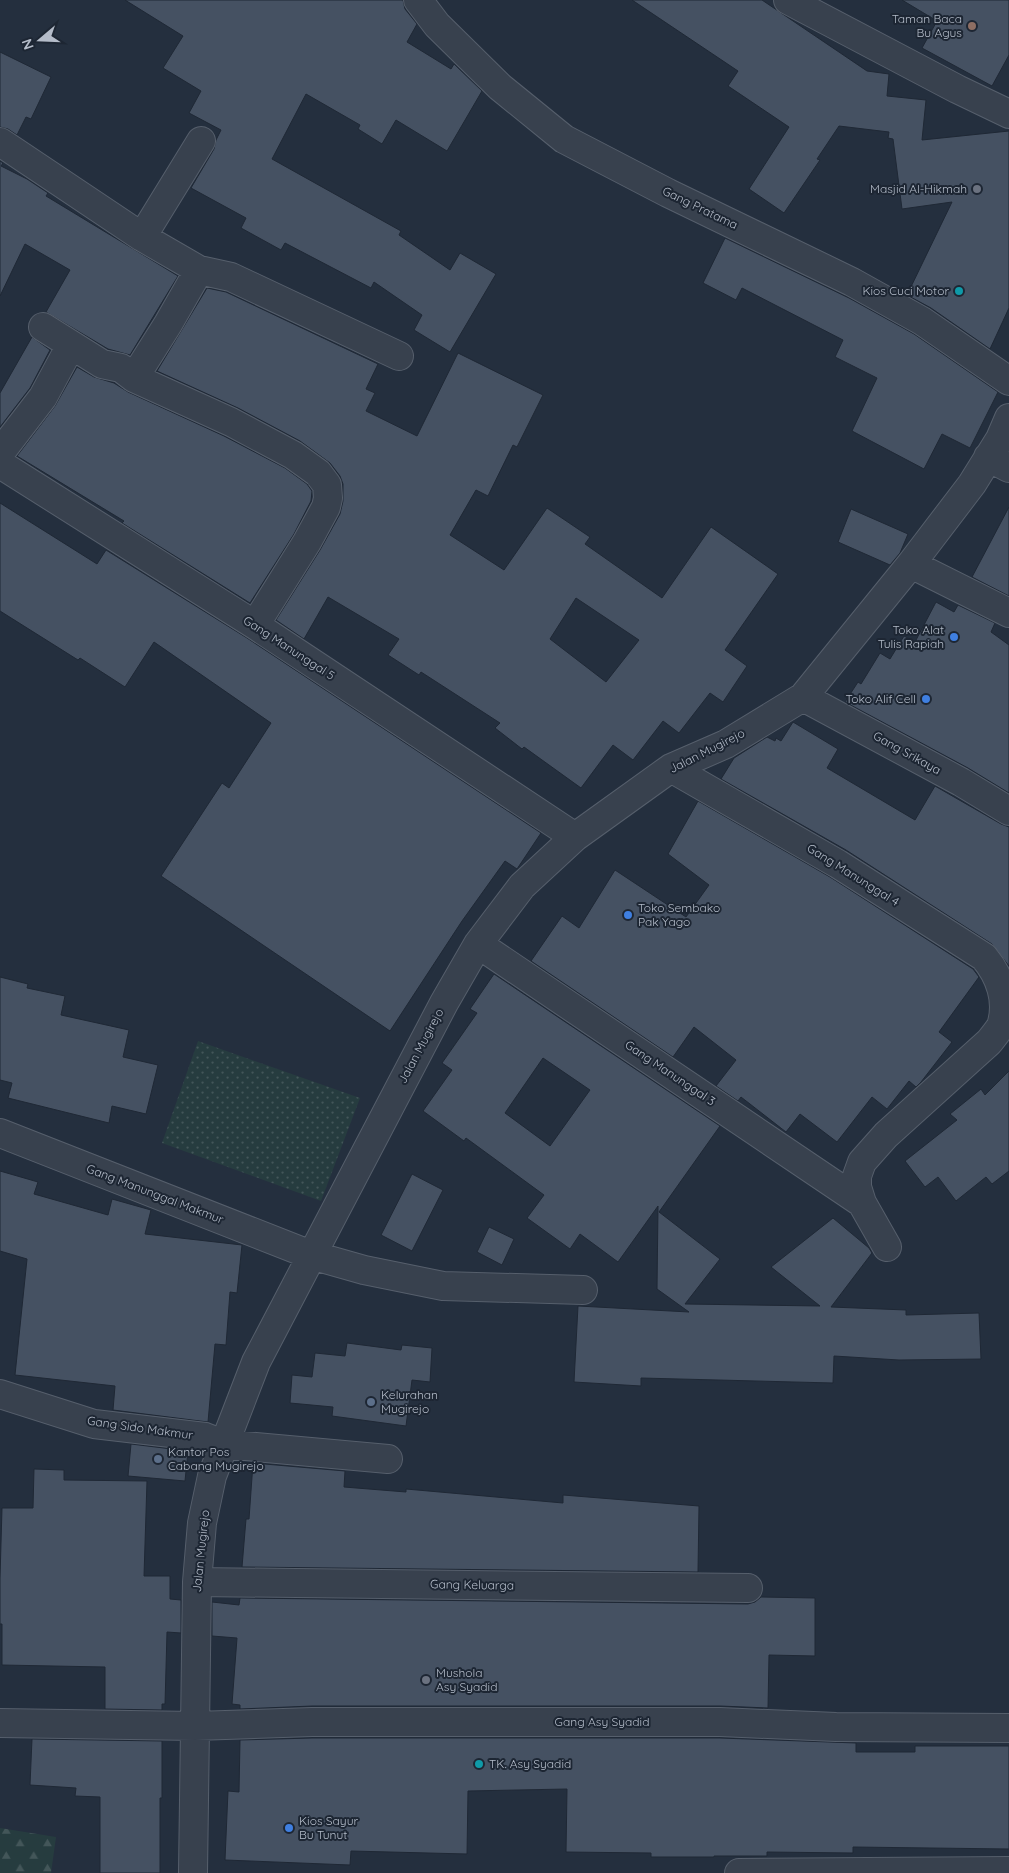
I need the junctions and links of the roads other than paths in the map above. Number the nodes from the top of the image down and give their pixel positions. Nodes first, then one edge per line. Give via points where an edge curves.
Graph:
1 (418, 0) edge
2 (788, 0) edge
3 (1009, 114) edge
4 (201, 141) dead end
5 (0, 142) edge
6 (142, 237) junction
7 (199, 270) junction
8 (43, 327) dead end
9 (71, 345) junction
10 (400, 356) dead end
11 (134, 378) junction
12 (1009, 381) edge
13 (1009, 418) edge
14 (0, 453) edge
15 (999, 463) edge
16 (0, 464) edge
17 (911, 564) junction
18 (1009, 613) edge
19 (255, 625) junction
20 (803, 697) junction
21 (671, 768) junction
22 (1009, 811) edge
23 (575, 836) junction
24 (478, 944) junction
25 (1006, 1006) joint
26 (0, 1133) edge
27 (862, 1203) junction
28 (887, 1247) dead end
29 (311, 1255) junction
30 (583, 1290) dead end
31 (0, 1394) edge
32 (223, 1444) junction
33 (388, 1459) dead end
34 (197, 1582) junction
35 (748, 1588) dead end
36 (0, 1723) edge
37 (194, 1726) junction
38 (1009, 1728) edge
39 (1009, 1871) edge
40 (193, 1873) edge
41 (739, 1873) edge

1 - 12 street, Gang Pratama via 437,26 500,87 564,139 852,282 922,321
2 - 3 street
4 - 6 street
5 - 6 street
6 - 7 street
7 - 10 street via 232,277
7 - 11 street
8 - 9 street
9 - 11 street via 102,364 121,368
9 - 14 street via 43,397
11 - 19 street via 231,422 293,455 318,473 327,485 326,507 308,542
13 - 15 street, Jalan Mugirejo via 1000,439
15 - 17 street, Jalan Mugirejo via 972,484
16 - 19 street, Gang Manunggal 5
17 - 18 street
17 - 20 street, Jalan Mugirejo
19 - 23 street, Gang Manunggal 5
20 - 21 street, Jalan Mugirejo via 726,744
20 - 22 street, Gang Srikaya
21 - 23 street, Jalan Mugirejo
21 - 25 street, Gang Manunggal 4 via 838,864 984,957 997,972
23 - 24 street, Jalan Mugirejo via 522,886
24 - 27 street, Gang Manunggal 3
24 - 29 street, Jalan Mugirejo
25 - 27 street, Gang Manunggal 3 via 1002,1025 989,1042 886,1135 862,1162 857,1176
26 - 29 street, Gang Manunggal Makmur
27 - 28 street, Gang Manunggal 3
29 - 30 street, Gang Manunggal Makmur via 443,1286
29 - 32 street, Jalan Mugirejo via 256,1362
31 - 32 street, Gang Sido Makmur via 94,1424 205,1437
32 - 33 street, Gang Sido Makmur
32 - 34 street, Jalan Mugirejo via 202,1522
34 - 35 street, Gang Keluarga
34 - 37 street, Jalan Mugirejo
36 - 37 street, Gang Asy Syadid
37 - 38 street, Gang Asy Syadid via 312,1722 720,1722 836,1727
37 - 40 street, Jalan Mugirejo
39 - 41 street

